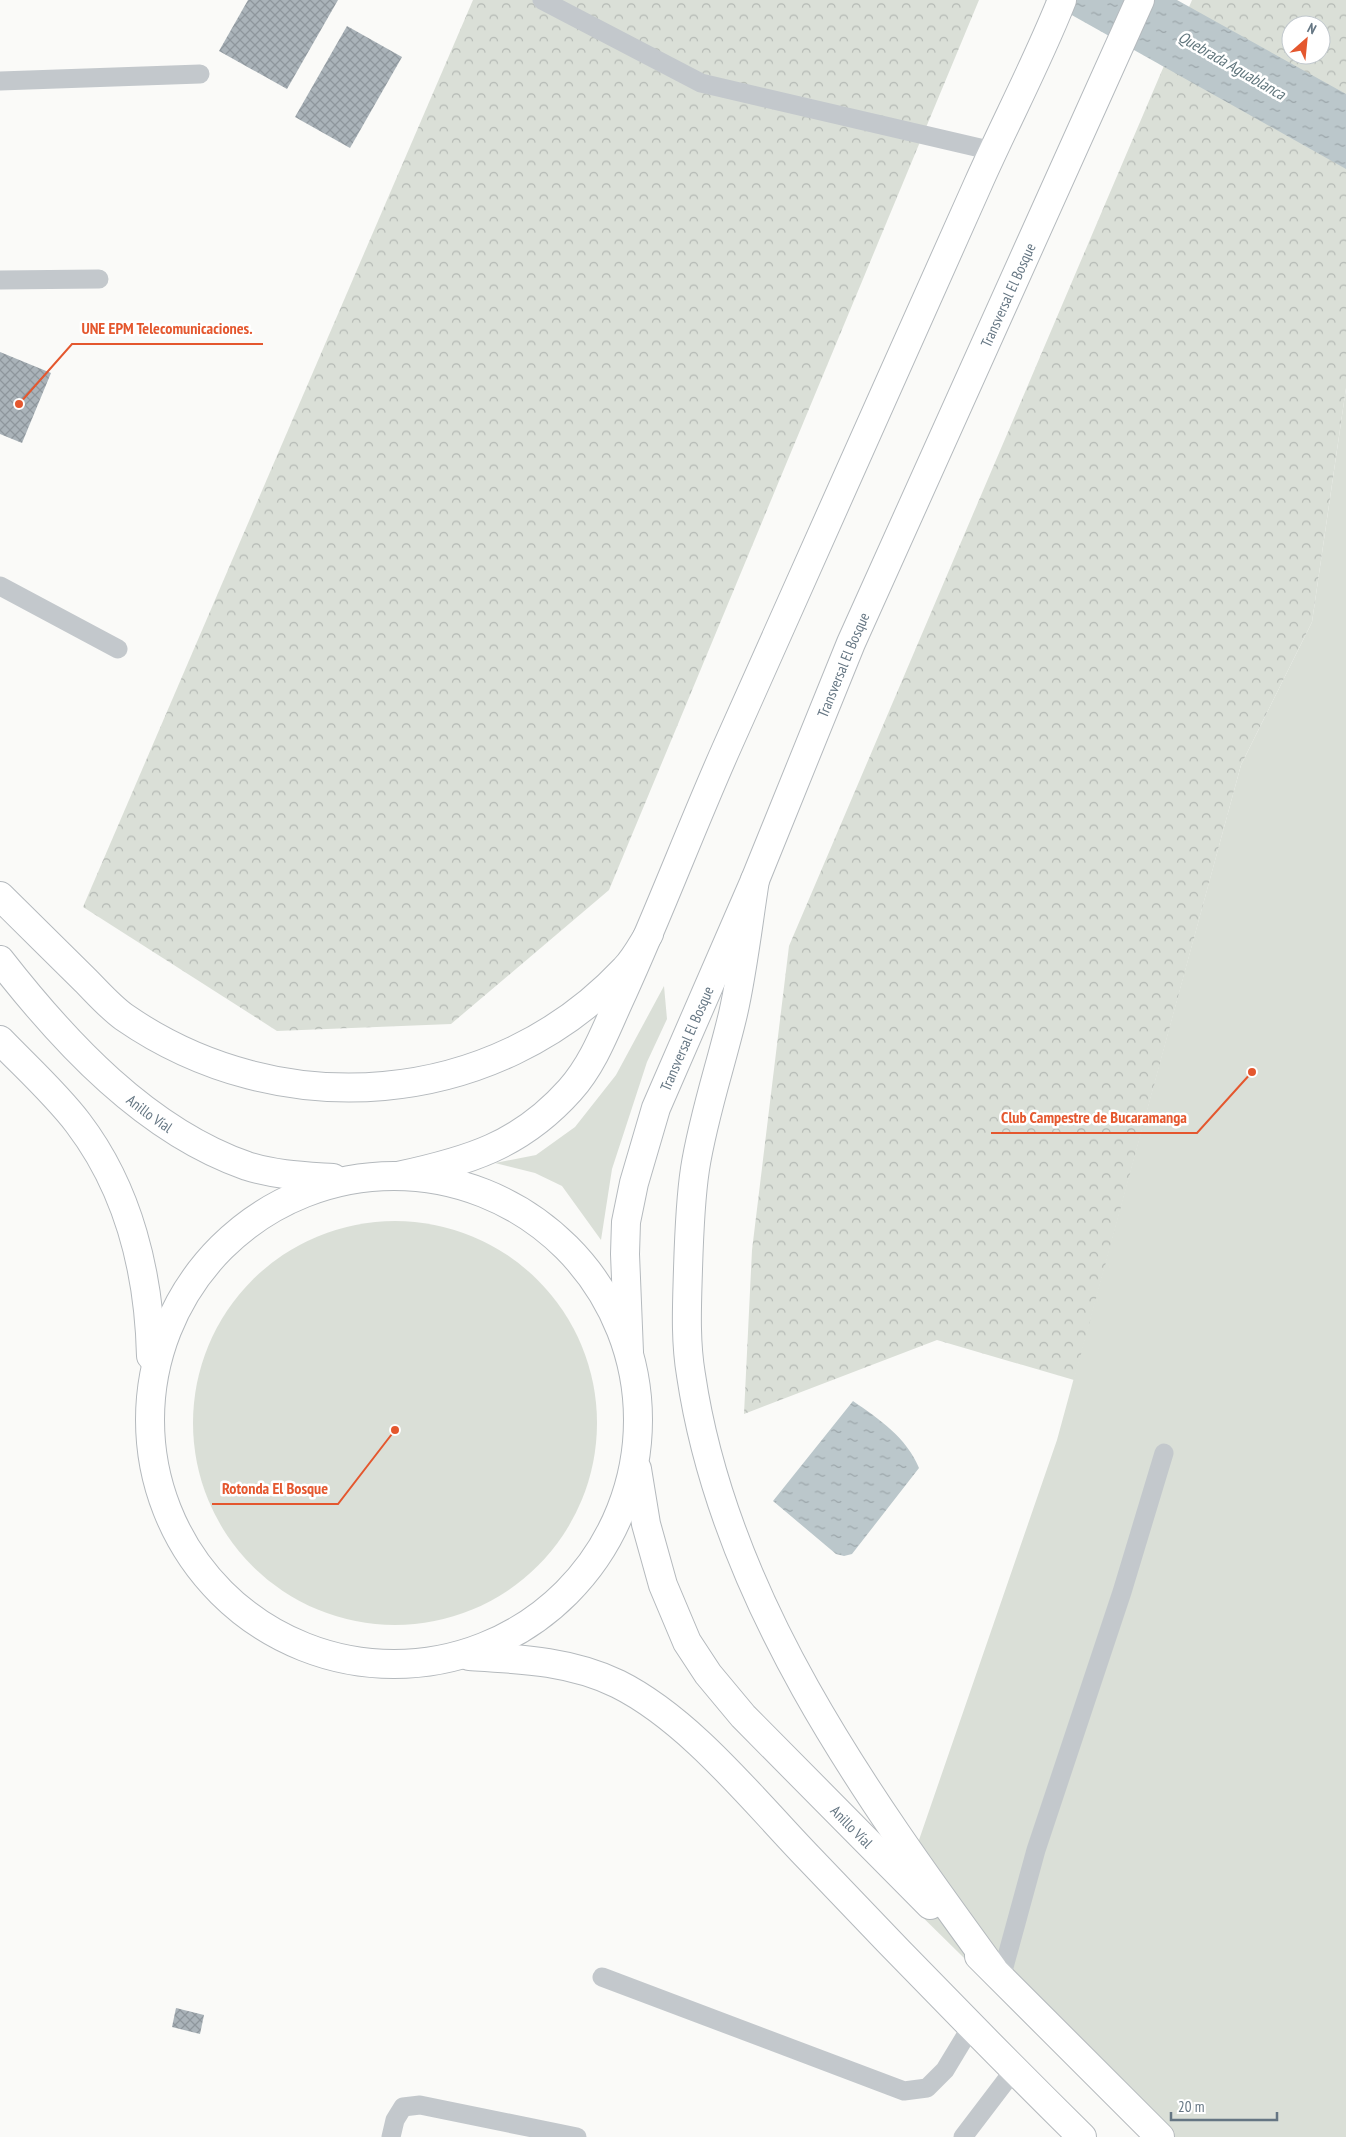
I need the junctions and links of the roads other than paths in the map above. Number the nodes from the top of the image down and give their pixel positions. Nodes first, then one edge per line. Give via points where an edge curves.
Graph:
1 (542, 0) edge
2 (1062, 0) edge
3 (1140, 0) edge
4 (200, 74) dead end
5 (0, 81) edge
6 (993, 151) junction
7 (99, 279) dead end
8 (0, 280) edge
9 (0, 586) edge
10 (118, 649) dead end
11 (755, 880) junction
12 (0, 896) edge
13 (649, 934) junction
14 (0, 960) edge
15 (0, 1040) edge
16 (398, 1176) junction
17 (350, 1179) junction
18 (629, 1352) junction
19 (152, 1380) junction
20 (1164, 1453) dead end
21 (636, 1461) junction
22 (460, 1655) junction
23 (997, 1974) junction
24 (602, 1977) dead end
25 (971, 2027) junction
26 (1014, 2070) junction
27 (391, 2137) edge
28 (578, 2137) edge
29 (963, 2137) edge
30 (1082, 2137) edge
31 (1160, 2137) edge

1 - 6 lane via 701,83
2 - 6 main road via 1044,46
3 - 11 main road, Transversal El Bosque via 852,643
4 - 5 lane
6 - 13 main road via 729,742
7 - 8 lane
9 - 10 lane
11 - 18 main road, Transversal El Bosque via 656,1108 634,1182 626,1222 625,1254
11 - 23 main road via 734,1011 695,1168 689,1228 687,1337 696,1406 726,1513 760,1600 778,1636 882,1812
12 - 13 main road via 122,1016 136,1025 211,1064 259,1078 309,1087 359,1089 409,1084 458,1072 505,1055 549,1031 590,1002 626,968
13 - 16 main road via 602,1039 570,1090 547,1112 495,1148 467,1160
14 - 17 main road, Anillo Víal via 36,1007 138,1105 165,1125 193,1142 248,1166 279,1174
15 - 19 main road via 78,1123 108,1171 137,1246 145,1283
16 - 17 main road
16 - 18 main road via 437,1180 474,1189 510,1205 542,1226 571,1252 596,1282 615,1316
17 - 19 main road via 313,1189 279,1204 247,1224 219,1248 194,1276 175,1309 161,1343
18 - 21 main road via 638,1407
19 - 22 main road via 149,1414 151,1449 169,1516 206,1576 231,1601 289,1640 356,1661 390,1664
20 - 23 lane
21 - 22 main road via 626,1498 604,1547 566,1595 517,1631
21 - 23 main road, Anillo Víal via 646,1524 663,1585 687,1642 708,1674 743,1716
22 - 25 main road via 533,1660 587,1672 617,1684 665,1713 711,1756
23 - 31 main road, Anillo Víal
24 - 25 lane via 904,2091 927,2088 945,2070
25 - 26 main road
26 - 29 lane
26 - 30 main road
27 - 28 lane via 395,2120 403,2107 420,2106

